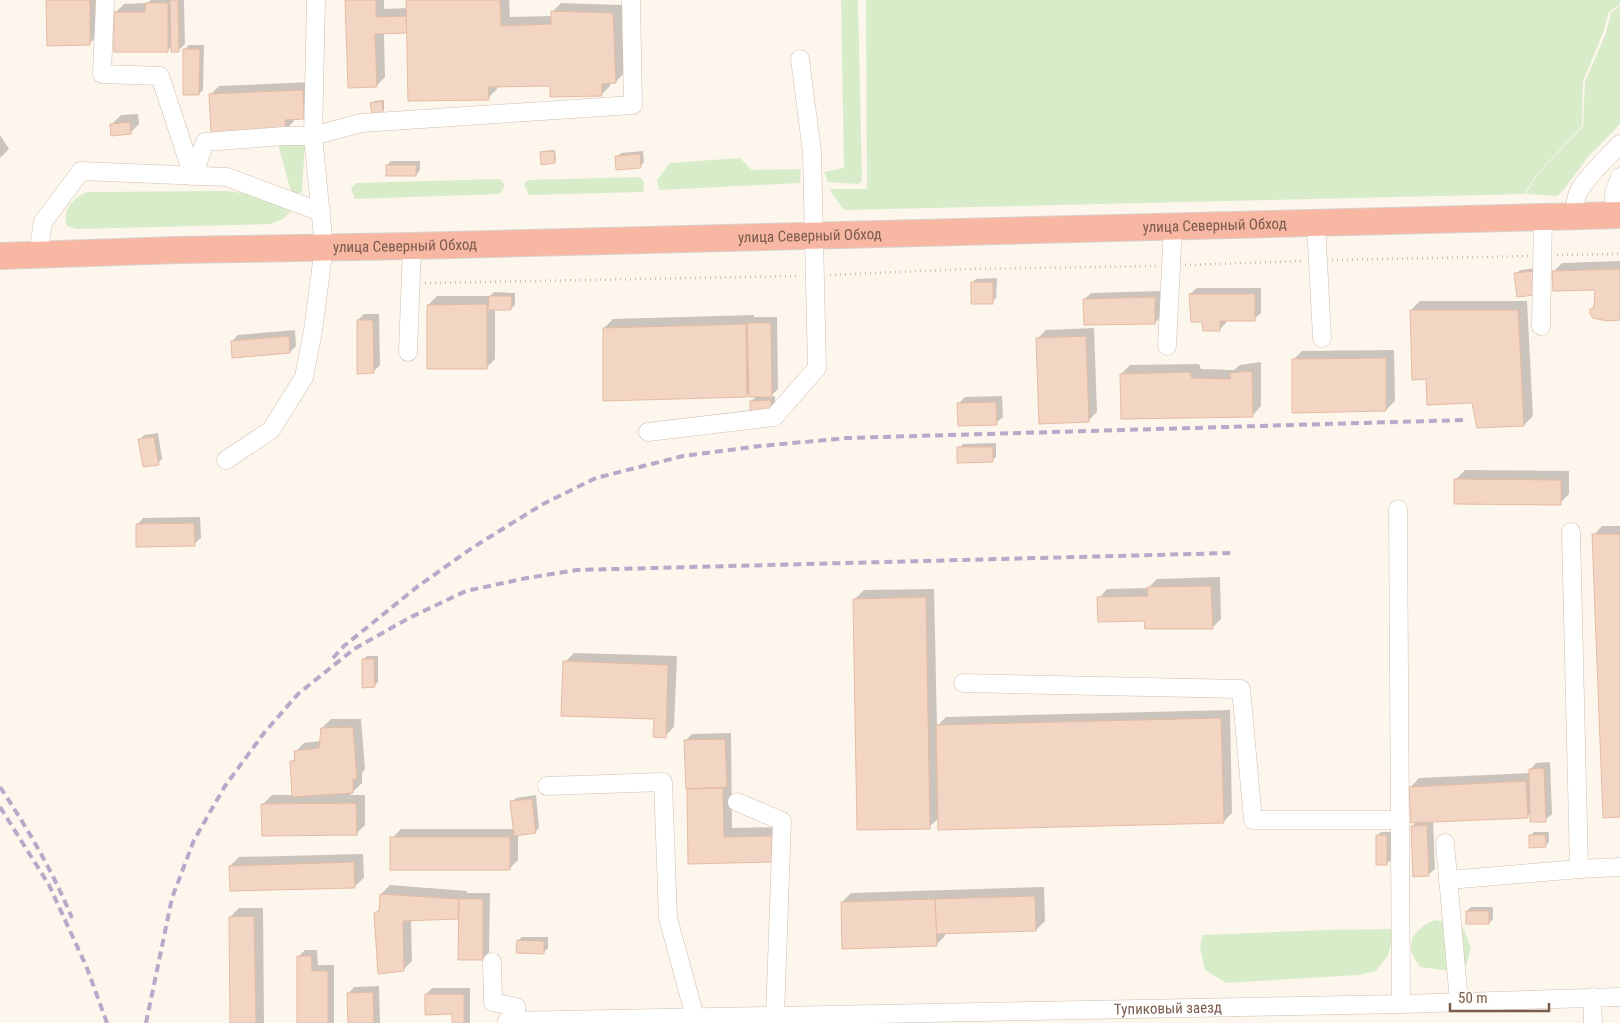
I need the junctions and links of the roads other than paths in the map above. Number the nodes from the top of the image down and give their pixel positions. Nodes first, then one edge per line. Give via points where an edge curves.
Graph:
1 (105, 0) edge
2 (316, 0) edge
3 (631, 0) edge
4 (800, 59) dead end
5 (313, 136) junction
6 (1620, 144) edge
7 (192, 176) junction
8 (1620, 177) edge
9 (321, 212) junction
10 (1617, 215) edge
11 (1543, 216) junction
12 (1575, 216) junction
13 (1316, 223) junction
14 (1173, 226) junction
15 (813, 235) junction
16 (412, 246) junction
17 (324, 247) junction
18 (38, 254) junction
19 (0, 256) edge
20 (1541, 326) dead end
21 (1322, 338) dead end
22 (1167, 346) dead end
23 (408, 352) dead end
24 (648, 432) dead end
25 (226, 460) dead end
26 (1398, 508) dead end
27 (1571, 532) dead end
28 (964, 683) dead end
29 (546, 786) dead end
30 (737, 802) dead end
31 (1400, 820) junction
32 (1446, 843) dead end
33 (1620, 867) edge
34 (1579, 869) junction
35 (1448, 880) junction
36 (492, 962) dead end
37 (1620, 997) edge
38 (1592, 998) junction
39 (1459, 1002) junction
40 (1401, 1004) junction
41 (775, 1016) junction
42 (695, 1018) junction
43 (985, 1018) edge
44 (514, 1021) edge
45 (1593, 1023) edge

1 - 7 street via 102,74 160,76
2 - 5 street
3 - 5 street via 633,105 361,123
4 - 15 street via 812,152
5 - 7 street via 205,142
5 - 9 street
6 - 12 street via 1578,192
7 - 9 street via 227,177
7 - 18 street via 81,171 42,222
8 - 10 street via 1614,193
9 - 17 street
10 - 12 highway, улица Северный Обход
11 - 12 highway, улица Северный Обход
11 - 13 highway, улица Северный Обход
11 - 20 street
13 - 14 highway, улица Северный Обход
13 - 21 street
14 - 15 highway, улица Северный Обход
14 - 22 street
15 - 16 highway, улица Северный Обход
15 - 24 street via 817,368 774,417
16 - 17 highway, улица Северный Обход
16 - 23 street
17 - 18 highway, улица Северный Обход
17 - 25 street via 304,377 271,430
18 - 19 highway, улица Северный Обход
26 - 31 street
27 - 34 street
28 - 31 street via 1241,690 1253,820
29 - 42 street via 663,782 668,918
30 - 41 street via 782,821
31 - 40 street
32 - 35 street
33 - 34 street
34 - 35 street
35 - 39 street
36 - 44 street via 493,1002 516,1007
37 - 38 street, Тупиковый заезд
38 - 39 street, Тупиковый заезд
38 - 45 street
39 - 40 street, Тупиковый заезд
40 - 43 street, Тупиковый заезд
41 - 42 street, Тупиковый заезд
41 - 43 street, Тупиковый заезд
42 - 44 street, Тупиковый заезд

